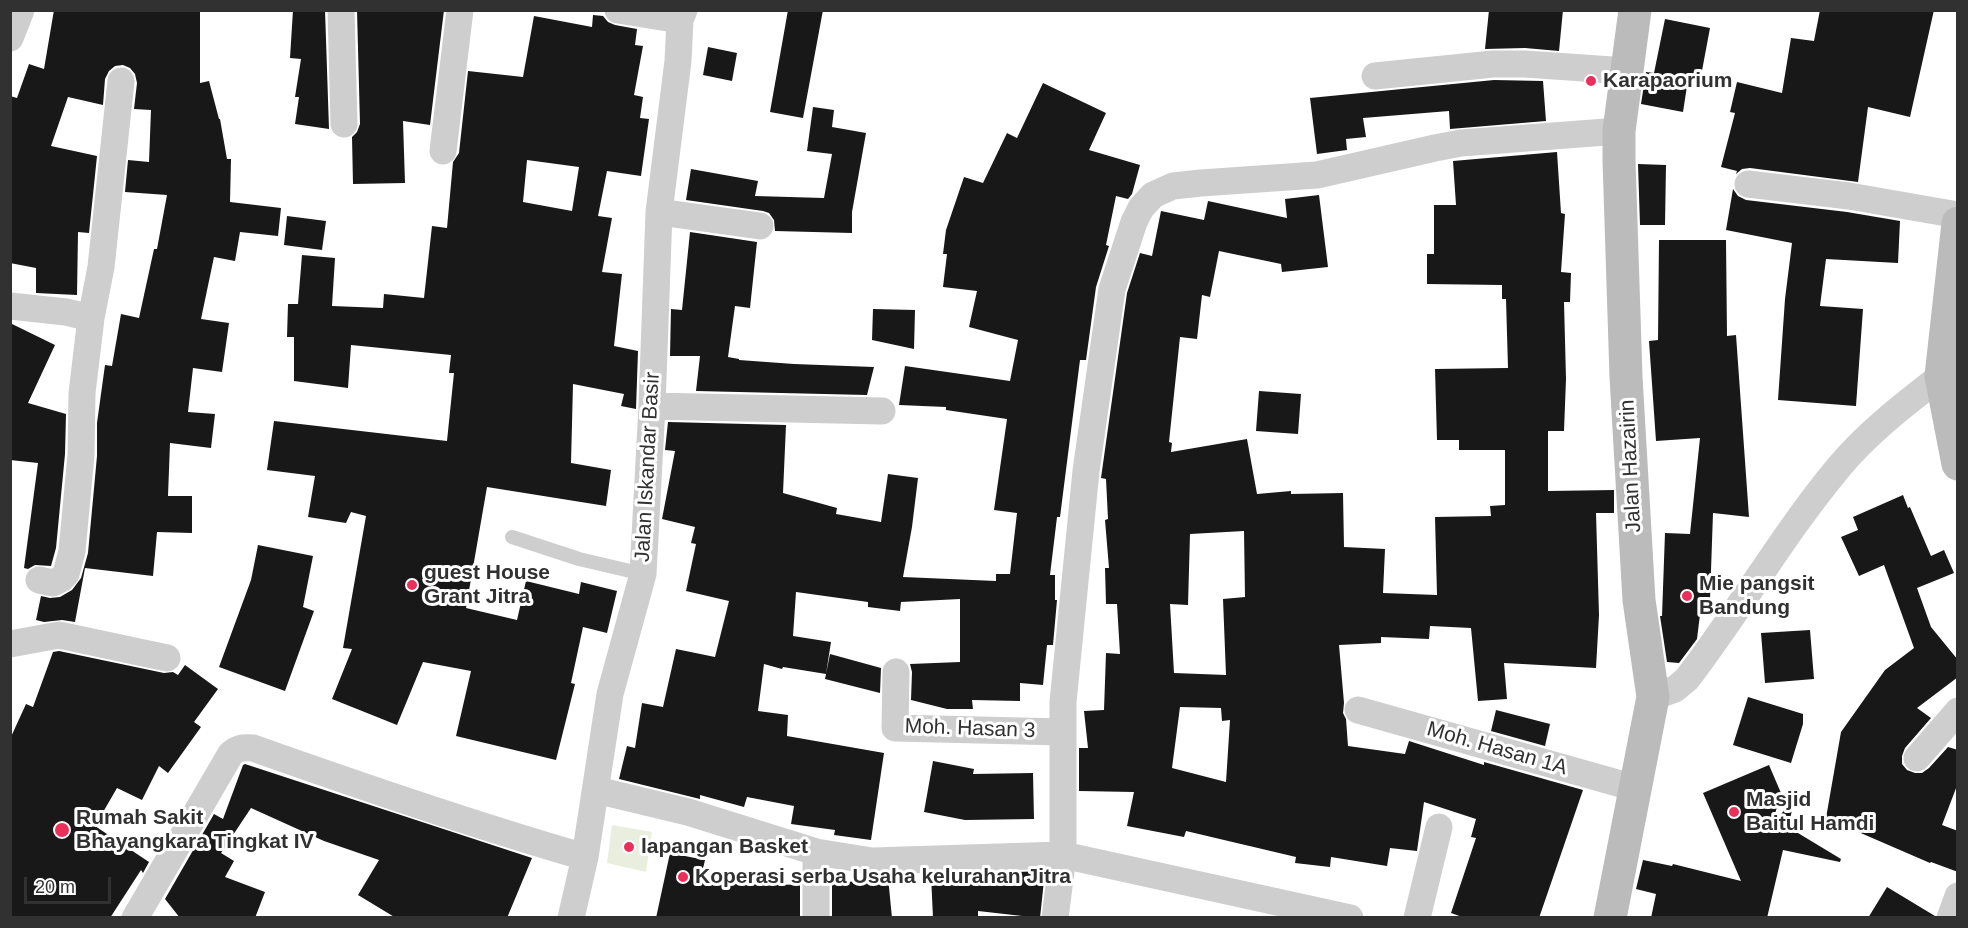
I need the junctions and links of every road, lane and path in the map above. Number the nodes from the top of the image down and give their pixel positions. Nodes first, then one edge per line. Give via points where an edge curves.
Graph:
1 (21, 10) edge
2 (341, 10) edge
3 (460, 10) edge
4 (618, 10) edge
5 (1635, 10) edge
6 (682, 15) edge
7 (10, 38) edge
8 (1627, 72) junction
9 (1375, 76) dead end
10 (121, 81) dead end
11 (344, 124) dead end
12 (1619, 131) junction
13 (442, 152) dead end
14 (1748, 184) dead end
15 (659, 212) junction
16 (1958, 215) edge
17 (1958, 223) edge
18 (760, 226) dead end
19 (10, 306) edge
20 (91, 318) junction
21 (1947, 355) edge
22 (652, 406) junction
23 (882, 411) dead end
24 (1958, 464) edge
25 (512, 537) dead end
26 (643, 574) junction
27 (39, 580) dead end
28 (10, 644) edge
29 (168, 658) dead end
30 (896, 672) dead end
31 (1653, 697) junction
32 (1358, 710) dead end
33 (1958, 711) edge
34 (1063, 732) junction
35 (1917, 758) dead end
36 (1635, 788) junction
37 (596, 790) junction
38 (1439, 827) dead end
39 (816, 852) junction
40 (1063, 855) junction
41 (585, 857) junction
42 (1958, 896) edge
43 (135, 918) edge
44 (571, 918) edge
45 (816, 918) edge
46 (1055, 918) edge
47 (1350, 918) edge
48 (1417, 918) edge
49 (1610, 918) edge
50 (1950, 918) edge

1 - 7 street
2 - 11 street
3 - 13 street
4 - 6 street
5 - 8 main road, Jalan Hazairin
6 - 15 street, Jalan Iskandar Basir
8 - 9 street via 1493,64
8 - 12 main road, Jalan Hazairin
10 - 20 street via 101,267
12 - 31 main road, Jalan Hazairin via 1626,377 1639,600
12 - 34 street via 1461,144 1317,176 1173,186 1153,195 1134,222 1112,289 1086,471
14 - 16 street
15 - 18 street
15 - 22 street, Jalan Iskandar Basir
17 - 21 main road
19 - 20 street
20 - 27 street via 72,551 61,579 53,583
21 - 24 main road
21 - 31 street via 1839,466 1785,536 1688,680
22 - 23 street
22 - 26 street, Jalan Iskandar Basir
25 - 26 lane
26 - 37 street, Jalan Iskandar Basir via 610,694
28 - 29 street via 58,634
30 - 34 street, Moh. Hasan 3 via 895,728
31 - 36 main road, Jalan Hazairin
32 - 36 street, Moh. Hasan 1A
33 - 35 street
34 - 40 street
36 - 49 main road, Jalan Hazairin
37 - 39 street via 688,812
37 - 41 street, Jalan Iskandar Basir
38 - 48 street
39 - 40 street via 872,861
39 - 45 street
40 - 46 street
40 - 47 street
41 - 43 street via 243,747 233,750
41 - 44 street, Jalan Iskandar Basir
42 - 50 street

